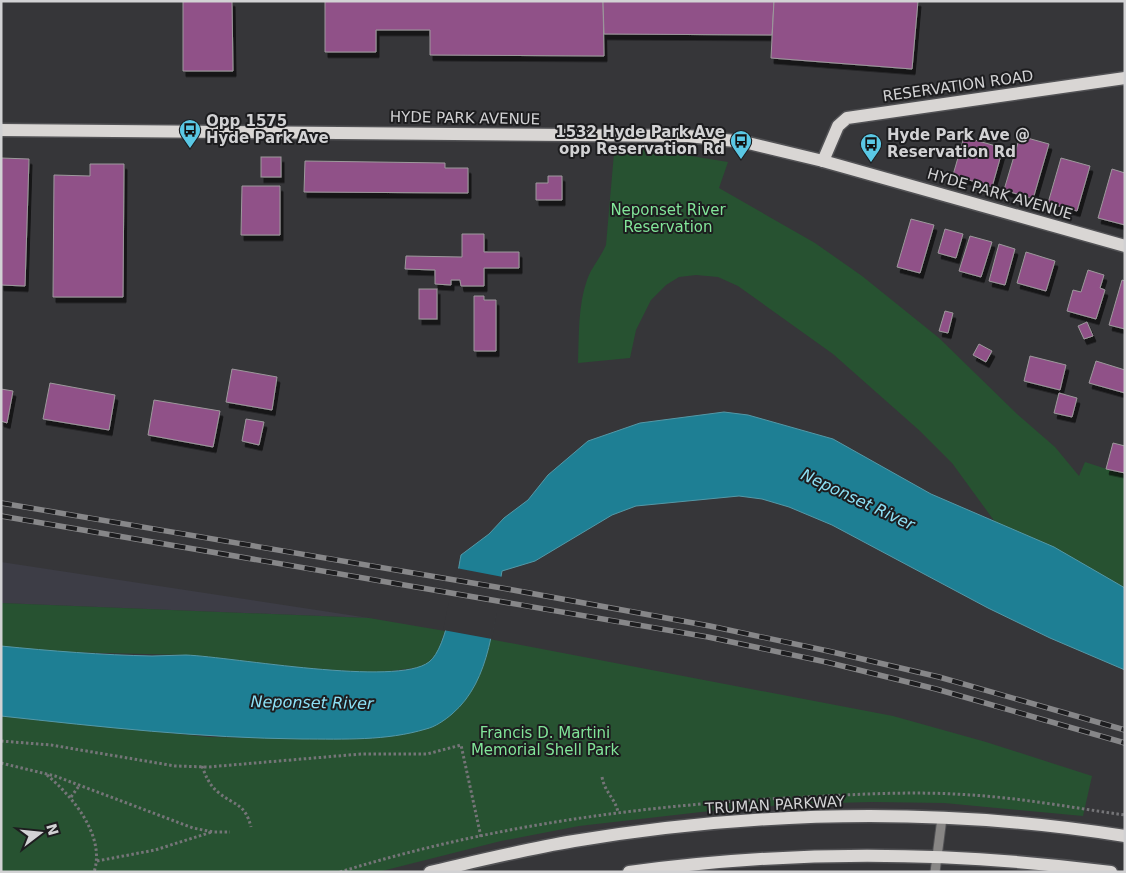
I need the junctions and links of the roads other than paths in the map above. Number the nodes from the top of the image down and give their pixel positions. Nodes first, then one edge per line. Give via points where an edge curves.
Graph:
1 (1125, 78) edge
2 (1, 130) edge
3 (823, 161) junction
4 (1125, 246) edge
5 (942, 818) junction
6 (1125, 836) edge
7 (938, 856) junction
8 (430, 872) edge
9 (629, 872) edge
10 (935, 872) edge
11 (1111, 872) edge

1 - 3 main road, RESERVATION ROAD via 847,118 838,126
2 - 3 main road, HYDE PARK AVENUE via 688,136 744,142
3 - 4 main road, HYDE PARK AVENUE
5 - 6 main road, TRUMAN PARKWAY via 1032,824
5 - 7 street
5 - 8 main road, TRUMAN PARKWAY via 789,819 681,827 538,848
7 - 9 main road via 787,857
7 - 10 street
7 - 11 main road via 1022,861

